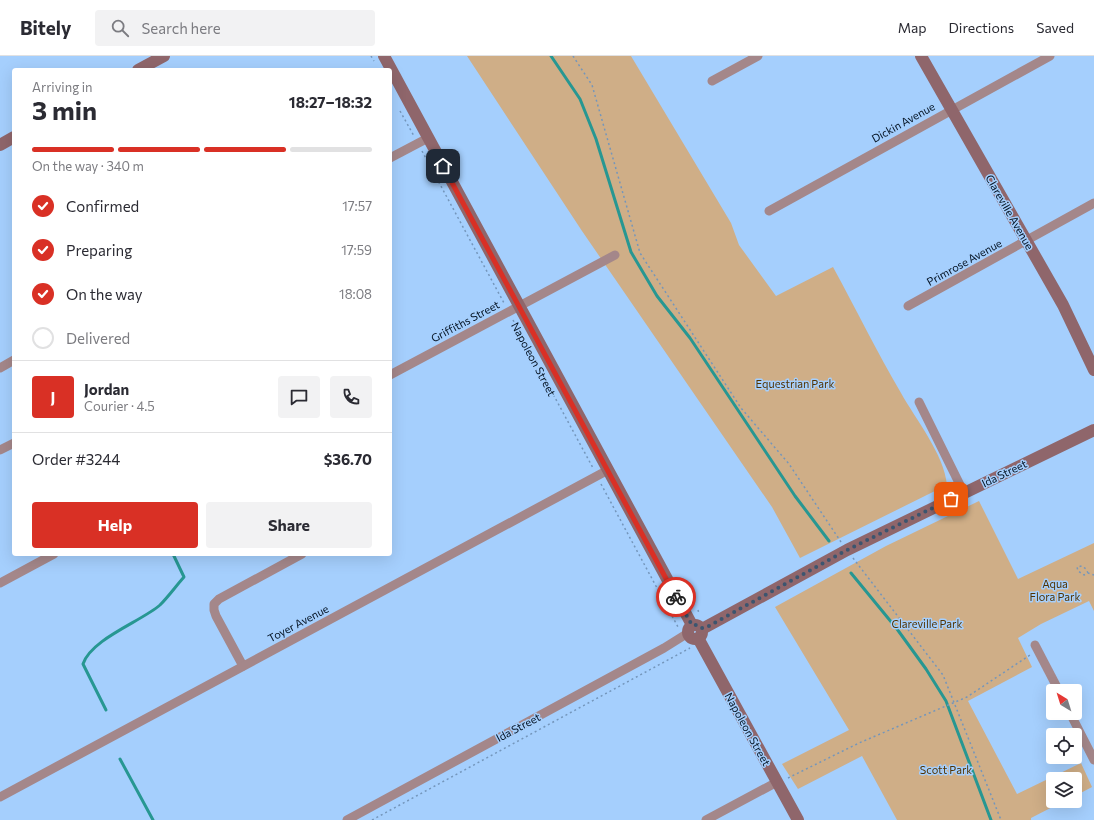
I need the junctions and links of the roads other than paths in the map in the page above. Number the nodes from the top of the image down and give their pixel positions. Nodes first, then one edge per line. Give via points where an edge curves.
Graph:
1 (164, 56) edge
2 (384, 56) edge
3 (758, 56) edge
4 (921, 56) edge
5 (1050, 56) edge
6 (142, 68) edge
7 (390, 68) edge
8 (392, 73) edge
9 (712, 81) dead end
10 (951, 109) junction
11 (12, 138) edge
12 (423, 140) junction
13 (0, 144) edge
14 (392, 157) edge
15 (1094, 203) edge
16 (769, 211) dead end
17 (1026, 241) junction
18 (615, 255) dead end
19 (908, 306) dead end
20 (514, 309) junction
21 (12, 361) edge
22 (0, 368) edge
23 (1094, 370) edge
24 (392, 374) edge
25 (919, 402) dead end
26 (1094, 430) edge
27 (12, 444) edge
28 (0, 450) edge
29 (602, 473) junction
30 (964, 493) junction
31 (50, 556) edge
32 (298, 556) edge
33 (0, 583) edge
34 (692, 630) junction
35 (1036, 647) road end
36 (243, 666) junction
37 (1055, 684) edge
38 (1074, 720) edge
39 (1094, 760) edge
40 (777, 782) junction
41 (0, 797) edge
42 (347, 820) edge
43 (706, 820) edge
44 (798, 820) edge

1 - 6 street
2 - 7 street, Napoleon Street
3 - 9 street
4 - 10 street, Clareville Avenue
5 - 10 street, Dickin Avenue
8 - 12 street, Napoleon Street
10 - 16 street, Dickin Avenue
10 - 17 street, Clareville Avenue
11 - 13 street
12 - 14 street
12 - 20 street, Napoleon Street
15 - 17 street, Primrose Avenue
17 - 19 street, Primrose Avenue
17 - 23 street, Clareville Avenue via 1063,305
18 - 20 street, Griffiths Street
20 - 24 street, Griffiths Street
20 - 29 street, Napoleon Street
21 - 22 street
25 - 30 street
26 - 30 street, Ida Street
27 - 28 street
29 - 34 street, Napoleon Street
29 - 36 street, Toyer Avenue
30 - 34 street, Ida Street
31 - 33 street
32 - 36 street via 214,604 216,616
34 - 40 street, Napoleon Street
34 - 42 street, Ida Street via 657,652
35 - 37 street
36 - 41 street, Toyer Avenue
38 - 39 street
40 - 43 street
40 - 44 street, Napoleon Street

